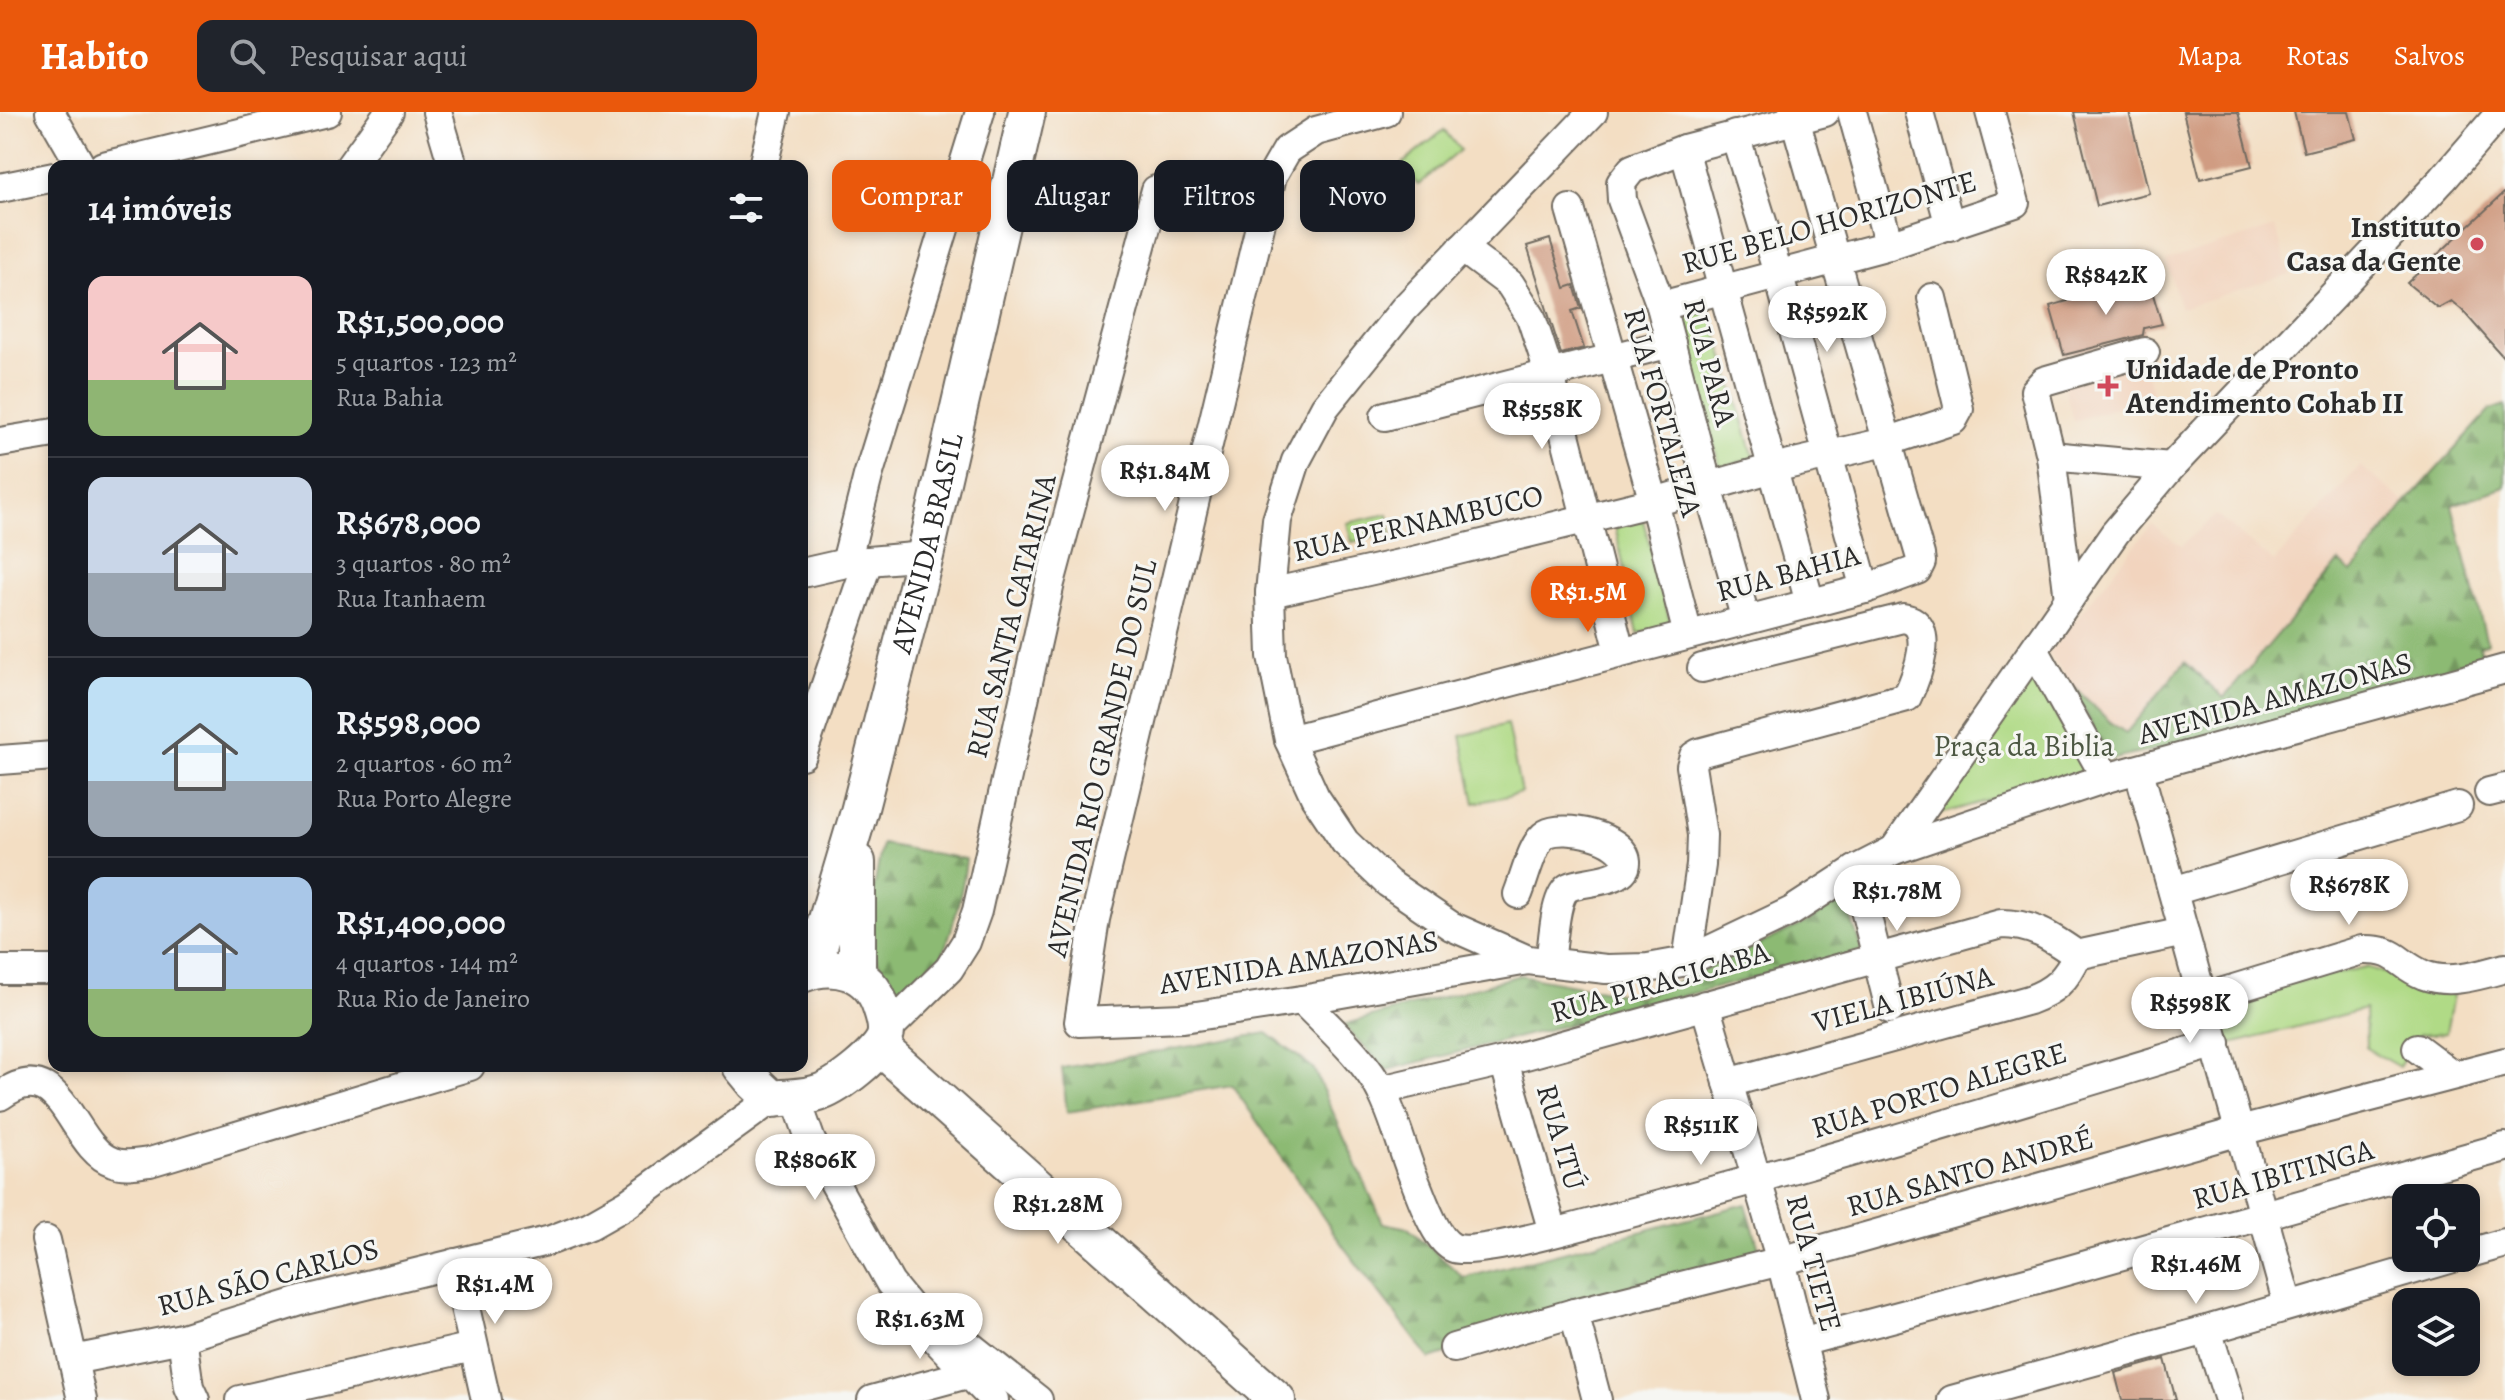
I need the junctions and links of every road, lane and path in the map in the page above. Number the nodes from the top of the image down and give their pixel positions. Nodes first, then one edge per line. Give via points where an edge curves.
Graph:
1 (50, 112) edge
2 (327, 112) edge
3 (389, 112) edge
4 (437, 112) edge
5 (776, 112) edge
6 (980, 112) edge
7 (1027, 112) edge
8 (1386, 112) edge
9 (1593, 112) edge
10 (1825, 112) edge
11 (1852, 112) edge
12 (1919, 112) edge
13 (1990, 112) edge
14 (2501, 112) edge
15 (1794, 117) edge
16 (1735, 135) junction
17 (1684, 149) junction
18 (184, 156) edge
19 (78, 160) edge
20 (152, 160) edge
21 (354, 160) edge
22 (451, 160) edge
23 (764, 160) edge
24 (48, 178) edge
25 (0, 188) edge
26 (1154, 197) edge
27 (1570, 209) dead end
28 (1950, 226) junction
29 (1889, 245) junction
30 (1462, 248) junction
31 (1836, 259) junction
32 (1778, 273) junction
33 (1723, 288) junction
34 (1932, 298) dead end
35 (1661, 306) junction
36 (1671, 343) junction
37 (2145, 352) dead end
38 (1611, 357) junction
39 (1550, 375) junction
40 (1385, 416) dead end
41 (48, 434) edge
42 (0, 442) edge
43 (1886, 442) junction
44 (1827, 456) junction
45 (2051, 456) junction
46 (2171, 467) junction
47 (1773, 468) junction
48 (1708, 487) junction
49 (1654, 502) junction
50 (1585, 519) junction
51 (925, 556) junction
52 (857, 562) junction
53 (808, 572) edge
54 (1865, 589) junction
55 (1270, 593) junction
56 (2069, 599) junction
57 (1810, 603) junction
58 (1746, 620) junction
59 (1688, 635) junction
60 (2035, 651) junction
61 (1620, 652) junction
62 (1702, 668) dead end
63 (2505, 669) edge
64 (808, 734) edge
65 (1289, 740) junction
66 (48, 756) edge
67 (0, 760) edge
68 (2139, 771) junction
69 (2106, 778) junction
70 (2458, 806) dead end
71 (859, 812) junction
72 (1894, 850) junction
73 (1855, 870) junction
74 (2173, 891) junction
75 (1518, 894) dead end
76 (2184, 932) junction
77 (2077, 955) junction
78 (1876, 957) junction
79 (1687, 961) junction
80 (1539, 962) junction
81 (2505, 968) edge
82 (808, 969) edge
83 (0, 970) edge
84 (48, 970) edge
85 (808, 972) edge
86 (857, 974) junction
87 (2204, 998) junction
88 (1302, 1000) junction
89 (1705, 1005) junction
90 (1890, 1009) dead end
91 (1079, 1022) joint
92 (883, 1039) junction
93 (2216, 1043) junction
94 (2417, 1048) dead end
95 (1504, 1061) junction
96 (2505, 1062) edge
97 (450, 1072) edge
98 (746, 1072) edge
99 (2453, 1075) junction
100 (1728, 1083) junction
101 (1381, 1090) junction
102 (0, 1096) edge
103 (784, 1098) junction
104 (2240, 1131) junction
105 (2505, 1147) edge
106 (1756, 1180) junction
107 (2262, 1214) junction
108 (1553, 1232) junction
109 (46, 1240) dead end
110 (2505, 1243) edge
111 (2480, 1250) edge
112 (1781, 1261) junction
113 (455, 1263) junction
114 (2404, 1272) edge
115 (890, 1283) junction
116 (2288, 1305) junction
117 (1574, 1313) junction
118 (2207, 1330) junction
119 (182, 1338) junction
120 (1801, 1342) junction
121 (473, 1347) junction
122 (1454, 1348) dead end
123 (73, 1360) junction
124 (967, 1374) junction
125 (82, 1400) edge
126 (195, 1400) edge
127 (240, 1400) edge
128 (486, 1400) edge
129 (872, 1400) edge
130 (994, 1400) edge
131 (1038, 1400) edge
132 (1277, 1400) edge
133 (1597, 1400) edge
134 (1816, 1400) edge
135 (1952, 1400) edge
136 (2229, 1400) edge

1 - 19 street
2 - 18 street
3 - 21 street
4 - 22 street
5 - 23 street
6 - 52 street via 868,476
7 - 51 main road, AVENIDA BRASIL
8 - 91 street, AVENIDA RIO GRANDE DO SUL via 1316,131 1287,150 1272,176 1095,919
9 - 30 street, AVENIDA AMAZONAS
10 - 15 street
11 - 29 street
12 - 28 street
13 - 28 street, RUE BELO HORIZONTE via 2015,203
14 - 46 street
15 - 16 street
15 - 31 street
16 - 17 street
16 - 32 street
17 - 33 street
17 - 35 street, RUA PARA via 1632,169 1621,183 1622,200
18 - 20 street
24 - 25 street
26 - 92 street, RUA SANTA CATARINA via 1050,583 977,911 949,969
27 - 38 street, RUA FORTALEZA
28 - 29 street, RUE BELO HORIZONTE
29 - 31 street, RUE BELO HORIZONTE
30 - 39 street via 1510,284 1523,301
30 - 55 street, AVENIDA AMAZONAS via 1404,309 1325,407 1296,461 1277,520
31 - 32 street, RUE BELO HORIZONTE
31 - 43 street
32 - 33 street, RUE BELO HORIZONTE
32 - 44 street
33 - 35 street, RUE BELO HORIZONTE
33 - 47 street
34 - 43 street, RUA PERNAMBUCO via 1959,409 1953,420
35 - 36 street, RUA PARA
36 - 38 street
36 - 48 street, RUA PARA
37 - 45 street via 2044,381 2035,391
38 - 39 street
38 - 49 street, RUA FORTALEZA
39 - 40 street
39 - 50 street
41 - 42 street
43 - 44 street, RUA PERNAMBUCO
43 - 54 street, RUA BAHIA via 1919,566 1913,573
44 - 47 street, RUA PERNAMBUCO
44 - 54 street
45 - 46 street
45 - 56 street
46 - 56 street
47 - 48 street, RUA PERNAMBUCO
47 - 57 street
48 - 49 street, RUA PERNAMBUCO
48 - 58 street, RUA PARA
49 - 50 street, RUA PERNAMBUCO
49 - 59 street, RUA FORTALEZA
50 - 55 street, RUA PERNAMBUCO
50 - 61 street
51 - 52 street
51 - 71 main road, AVENIDA BRASIL
52 - 53 street
52 - 64 street
54 - 57 street, RUA BAHIA
55 - 65 street, AVENIDA AMAZONAS via 1272,656
56 - 60 street
57 - 58 street, RUA BAHIA
58 - 59 street, RUA BAHIA
59 - 61 street, RUA BAHIA
60 - 69 street
60 - 72 street
61 - 65 street, RUA BAHIA
62 - 79 street via 1903,618 1918,625 1922,634 1921,659 1907,697 1694,756 1701,865
63 - 68 street, AVENIDA AMAZONAS
65 - 80 street, AVENIDA AMAZONAS via 1315,797 1345,842 1388,883 1451,926
66 - 67 street
68 - 69 street, AVENIDA AMAZONAS
68 - 74 street
69 - 72 street, AVENIDA AMAZONAS
70 - 74 street
71 - 82 main road, AVENIDA BRASIL
71 - 86 main road
72 - 73 street, AVENIDA AMAZONAS
73 - 78 street
73 - 79 street, AVENIDA AMAZONAS via 1792,911
74 - 76 street
75 - 80 street via 1538,841 1555,831 1605,838 1626,860 1617,875 1566,888
76 - 77 street
76 - 87 street
77 - 78 street, RUA PIRACICABA via 2022,924 2001,924
77 - 100 street, VIELA IBIÚNA via 2064,980 2029,1000
78 - 89 street, RUA PIRACICABA
78 - 90 street
79 - 80 street, AVENIDA AMAZONAS via 1606,969
80 - 88 street, AVENIDA AMAZONAS
81 - 87 street via 2443,979 2424,975 2385,950 2362,950
83 - 84 street
85 - 86 main road via 830,968
86 - 92 main road via 880,1001
87 - 93 street
88 - 91 street, AVENIDA AMAZONAS via 1183,1018
88 - 101 street, RUA PORTO ALEGRE
89 - 95 street, RUA PIRACICABA
89 - 100 street, RUA TIETE
92 - 103 main road via 860,1066 820,1093
92 - 132 main road
93 - 104 street
93 - 106 street, RUA PORTO ALEGRE
94 - 99 street
95 - 101 street, RUA PIRACICABA
95 - 108 street, RUA ITÚ
96 - 99 street, RUA SANTO ANDRÉ
97 - 102 street via 128,1165 101,1156 51,1091 38,1084
98 - 103 main road
99 - 104 street, RUA SANTO ANDRÉ
100 - 106 street, RUA TIETE
101 - 108 street, RUA PORTO ALEGRE via 1433,1223 1446,1243 1476,1248
103 - 113 street, RUA SÃO CARLOS via 590,1225
103 - 115 street
104 - 107 street
104 - 112 street, RUA SANTO ANDRÉ
105 - 107 street, RUA IBITINGA
106 - 108 street, RUA PORTO ALEGRE
106 - 112 street, RUA TIETE
107 - 116 street
107 - 120 street, RUA IBITINGA
109 - 123 street
110 - 111 street
112 - 117 street, RUA SANTO ANDRÉ
112 - 120 street, RUA TIETE
113 - 119 street, RUA SÃO CARLOS via 301,1301
113 - 121 street
114 - 116 street
115 - 124 street
115 - 131 street
116 - 118 street
117 - 122 street, RUA SANTO ANDRÉ
117 - 133 street
118 - 135 street
118 - 136 street
119 - 123 street, RUA SÃO CARLOS
119 - 126 street
120 - 134 street, RUA TIETE
121 - 127 street
121 - 128 street
123 - 125 street
124 - 129 street
124 - 130 street

